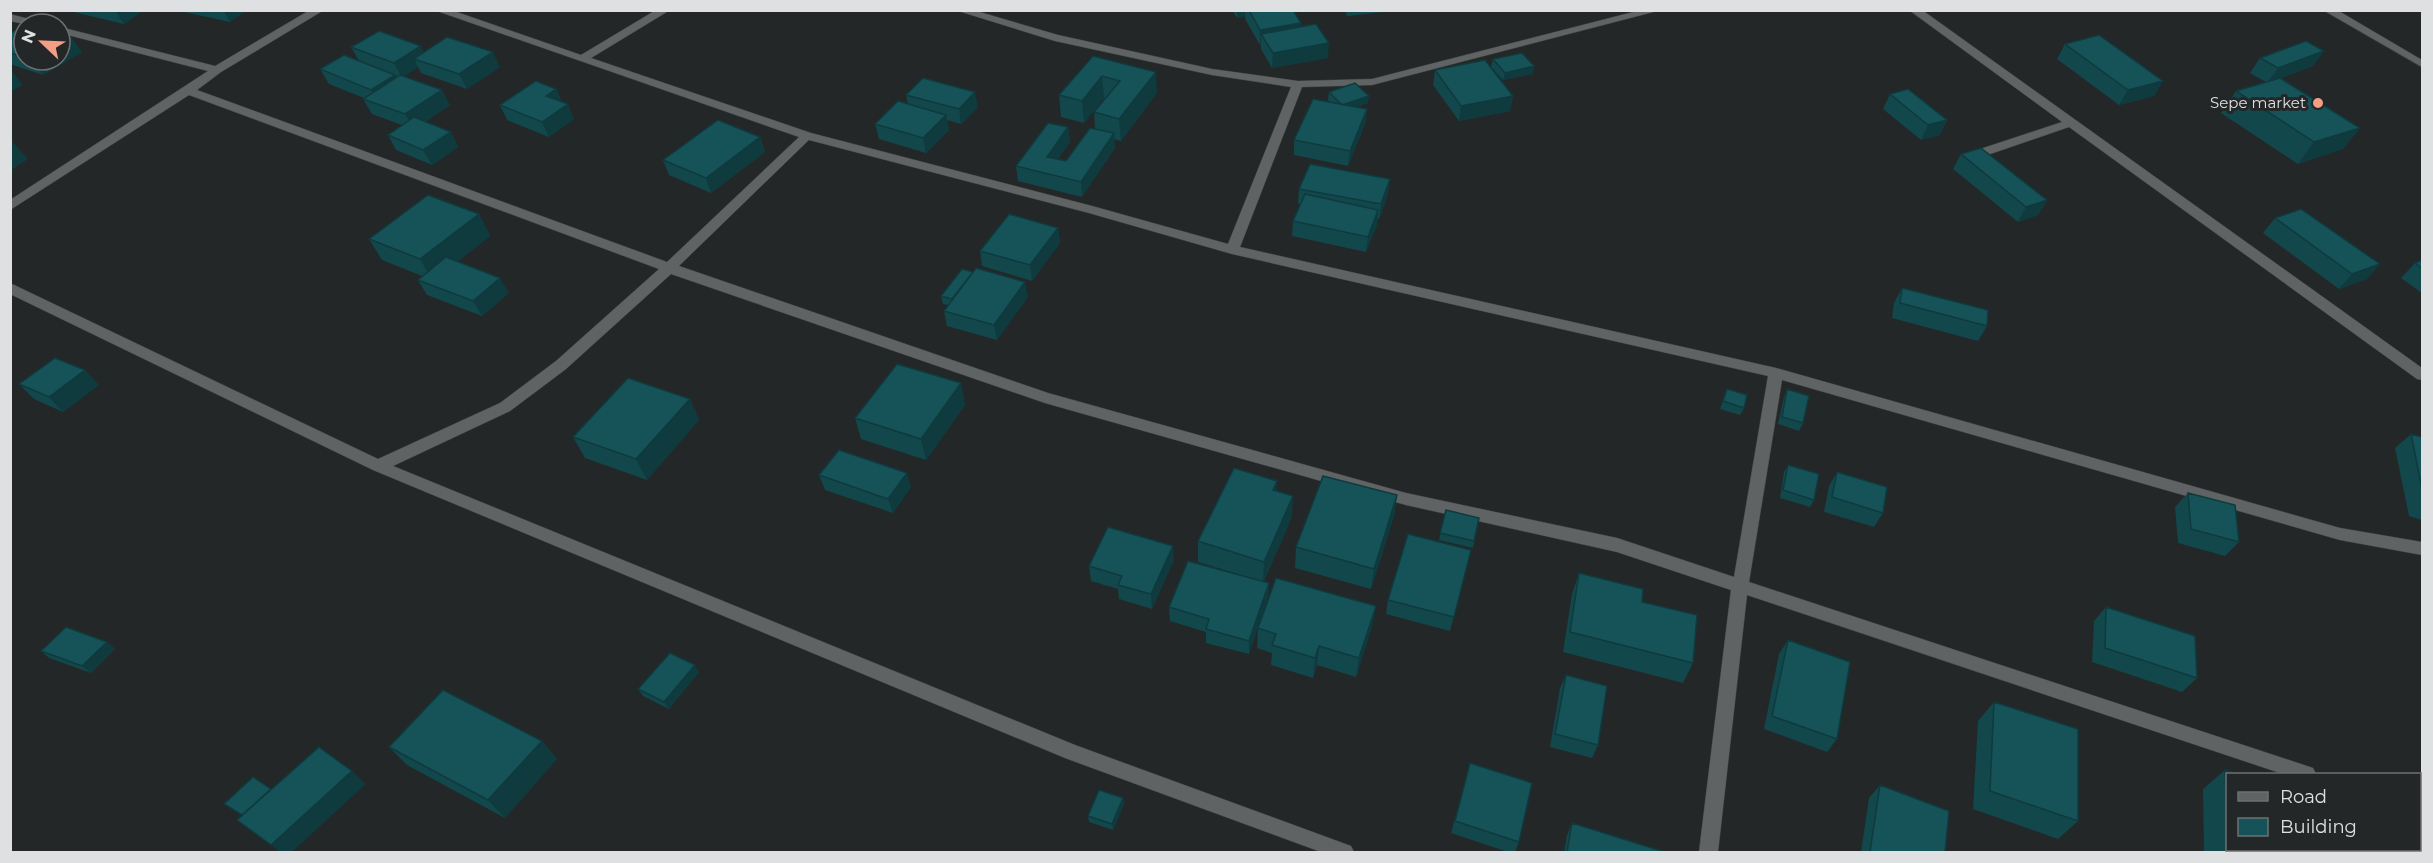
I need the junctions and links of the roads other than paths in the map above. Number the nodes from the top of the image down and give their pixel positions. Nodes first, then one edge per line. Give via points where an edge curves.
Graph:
1 (319, 10) edge
2 (440, 10) edge
3 (665, 10) edge
4 (960, 10) edge
5 (1656, 10) edge
6 (1914, 10) edge
7 (2328, 10) edge
8 (72, 33) edge
9 (582, 59) junction
10 (2420, 60) edge
11 (217, 70) junction
12 (1298, 84) junction
13 (188, 91) junction
14 (2071, 123) junction
15 (807, 136) junction
16 (1959, 160) edge
17 (10, 206) edge
18 (1232, 250) junction
19 (669, 268) junction
20 (10, 288) edge
21 (1776, 373) junction
22 (2422, 375) edge
23 (378, 466) junction
24 (2422, 549) edge
25 (1740, 587) junction
26 (2304, 773) edge
27 (1344, 852) edge
28 (1708, 852) edge

1 - 11 street
2 - 9 street
3 - 9 street
4 - 12 street via 1055,38 1149,59
5 - 12 street via 1372,82
6 - 14 street
7 - 10 street
8 - 11 street
9 - 15 street
11 - 13 street
12 - 18 street
13 - 17 street
13 - 19 street
14 - 16 street
14 - 22 street
15 - 18 street
15 - 19 street
18 - 21 street
19 - 23 street via 561,365 505,407
19 - 25 street via 1045,398 1406,499 1617,545
20 - 23 street
21 - 24 street via 2340,534
21 - 25 street
23 - 27 street via 1071,752
25 - 26 street
25 - 28 street

